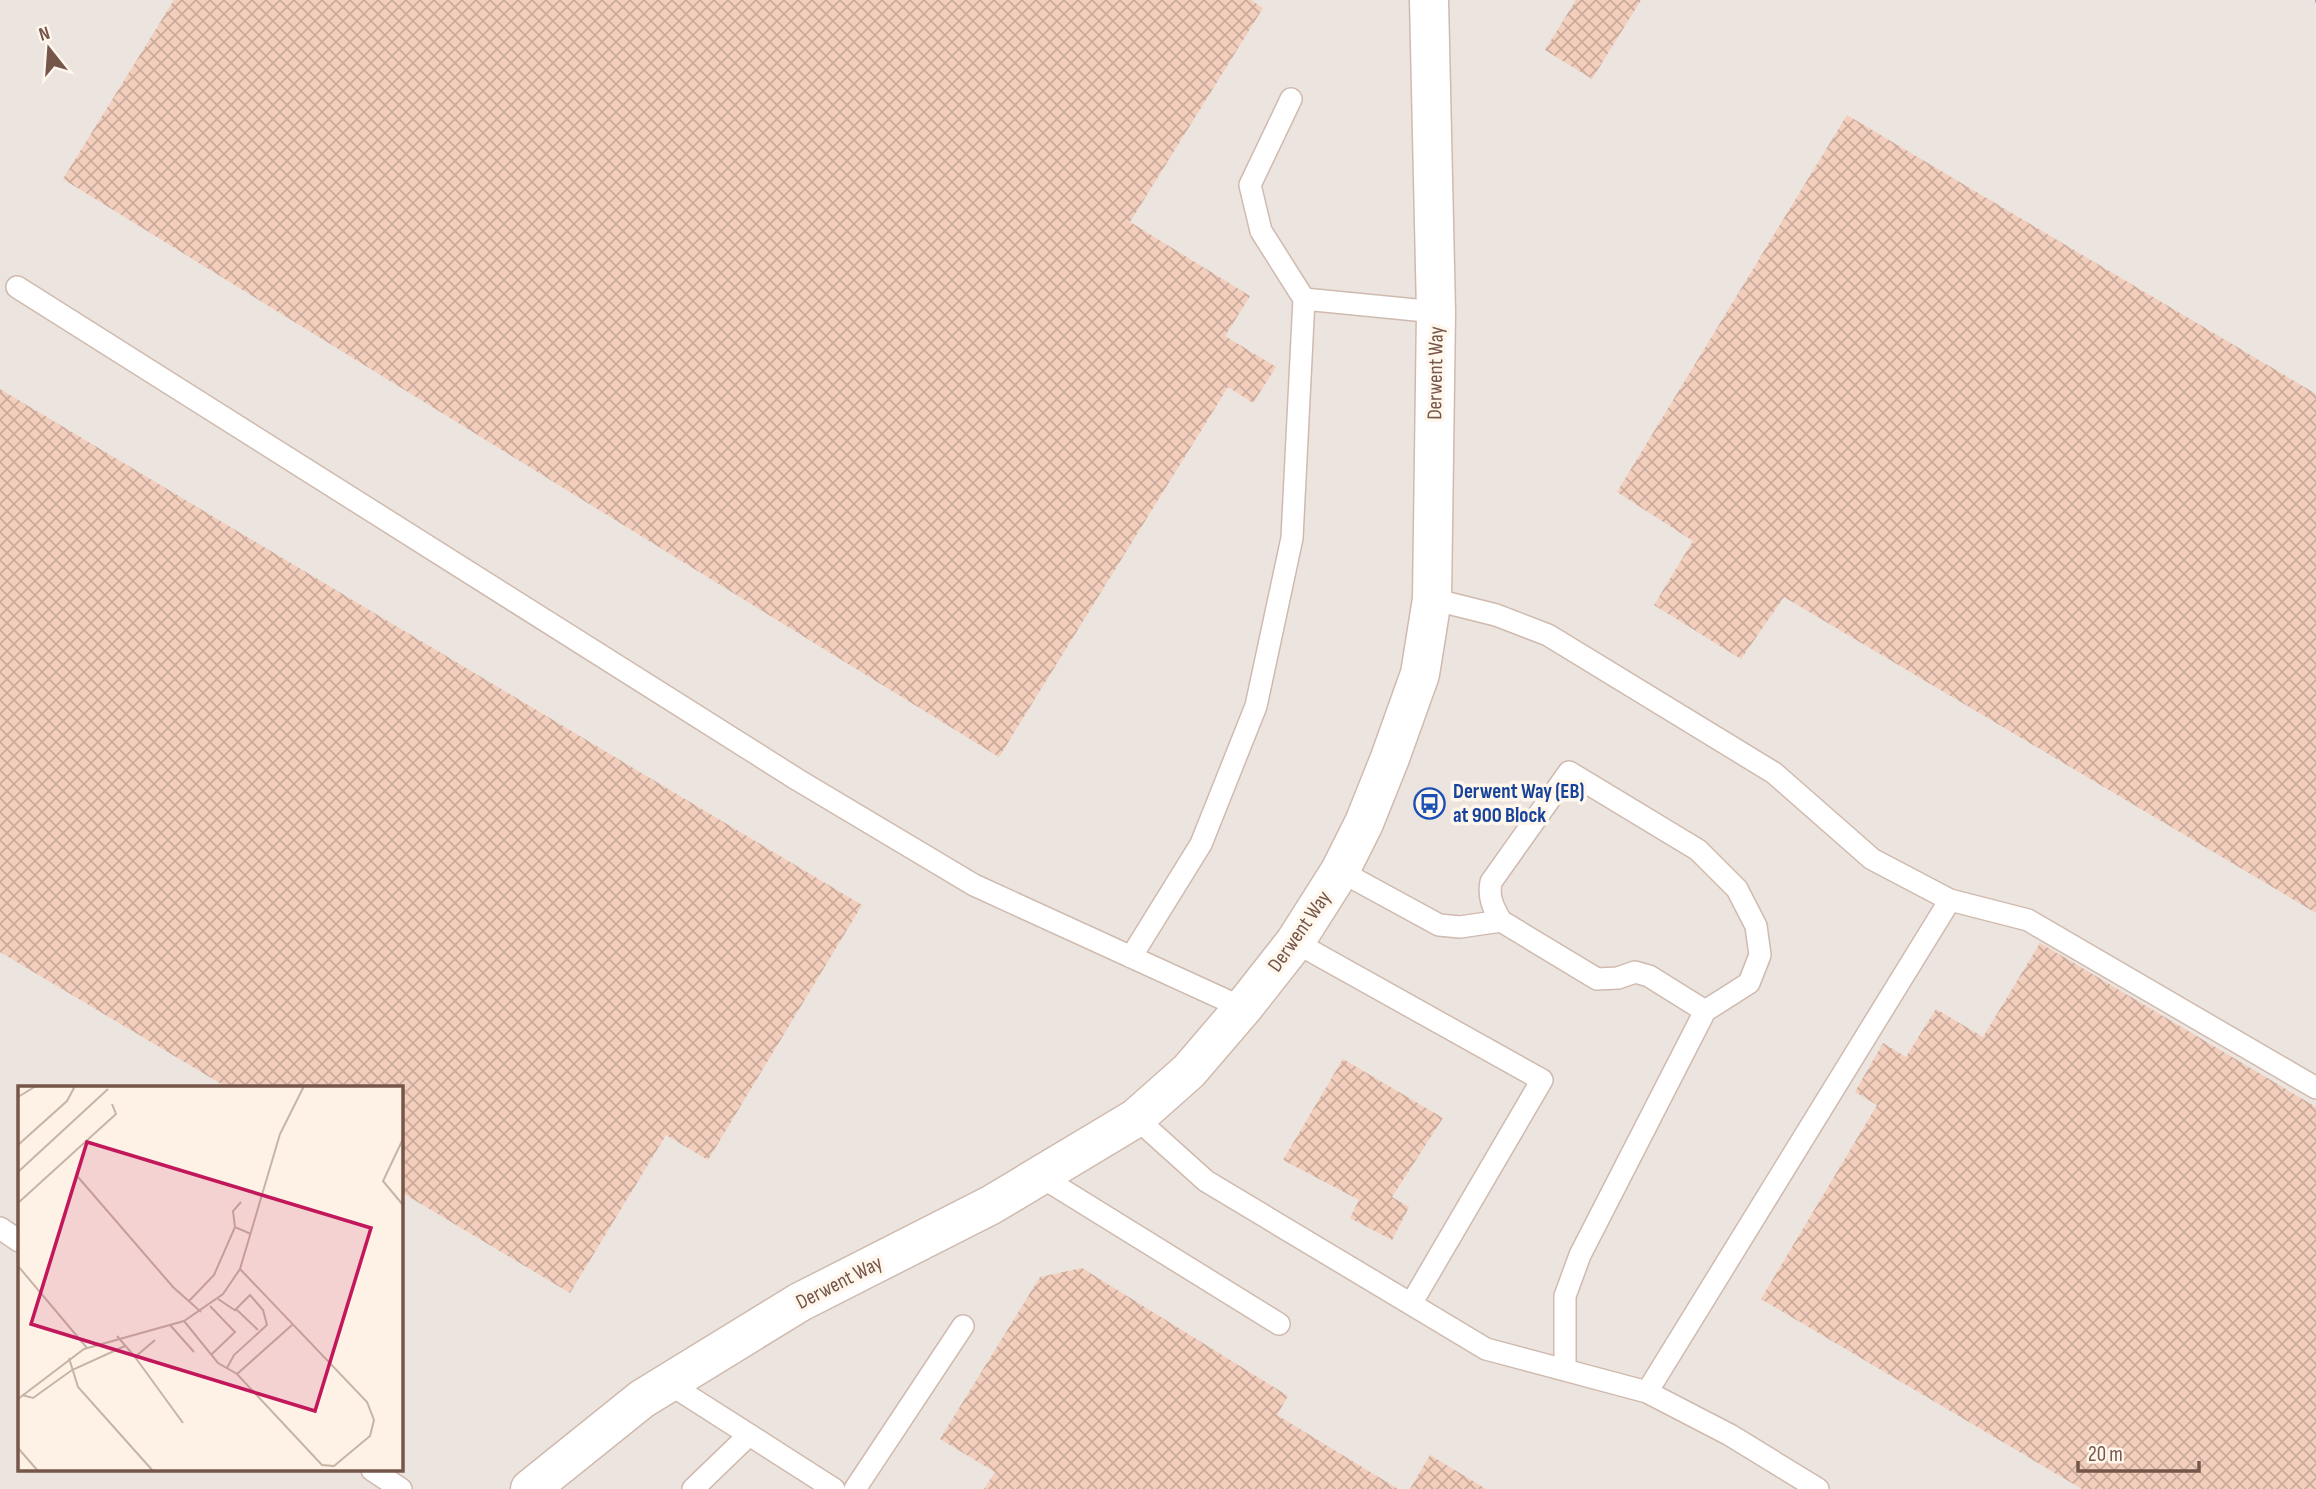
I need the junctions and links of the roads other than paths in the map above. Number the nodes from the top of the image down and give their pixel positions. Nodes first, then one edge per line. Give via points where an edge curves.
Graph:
1 (1429, 0) edge
2 (1291, 99) dead end
3 (18, 287) dead end
4 (1304, 299) junction
5 (1436, 312) junction
6 (1432, 599) junction
7 (1340, 870) junction
8 (1950, 900) junction
9 (1501, 921) junction
10 (1295, 942) junction
11 (1131, 957) junction
12 (1243, 1008) junction
13 (1705, 1011) junction
14 (2316, 1088) edge
15 (1136, 1118) junction
16 (1040, 1176) junction
17 (0, 1228) edge
18 (18, 1240) edge
19 (1411, 1304) junction
20 (1279, 1324) dead end
21 (963, 1326) dead end
22 (1565, 1370) junction
23 (668, 1383) junction
24 (1647, 1392) junction
25 (749, 1435) junction
26 (375, 1472) edge
27 (401, 1489) edge
28 (530, 1489) edge
29 (692, 1489) edge
30 (834, 1489) edge
31 (855, 1489) edge
32 (1818, 1489) edge

1 - 5 street, Derwent Way
2 - 4 lane via 1250,185 1261,232
3 - 11 lane via 974,886
4 - 5 lane
4 - 11 lane via 1292,538 1256,706 1201,844
5 - 6 street, Derwent Way
6 - 7 street, Derwent Way via 1420,674 1391,758
6 - 8 lane via 1496,615 1548,635 1774,773 1872,859
7 - 9 lane via 1439,925
7 - 10 street, Derwent Way
8 - 14 lane via 2028,920
8 - 24 lane
9 - 13 lane via 1597,979 1635,972 1649,976
9 - 13 lane via 1489,895 1491,881 1569,772 1698,850 1737,889 1756,926 1760,955 1749,983
10 - 12 street, Derwent Way
10 - 19 lane via 1542,1080
11 - 12 lane
12 - 15 street, Derwent Way via 1189,1071
13 - 22 lane via 1580,1255 1565,1296
15 - 16 street, Derwent Way
15 - 19 lane via 1206,1181
16 - 20 lane
16 - 23 street, Derwent Way via 800,1301
17 - 18 lane
19 - 22 lane via 1486,1349
21 - 31 lane
22 - 24 lane
23 - 25 lane
23 - 28 street, Derwent Way
24 - 32 lane via 1730,1435
25 - 29 lane
25 - 30 lane
26 - 27 lane

